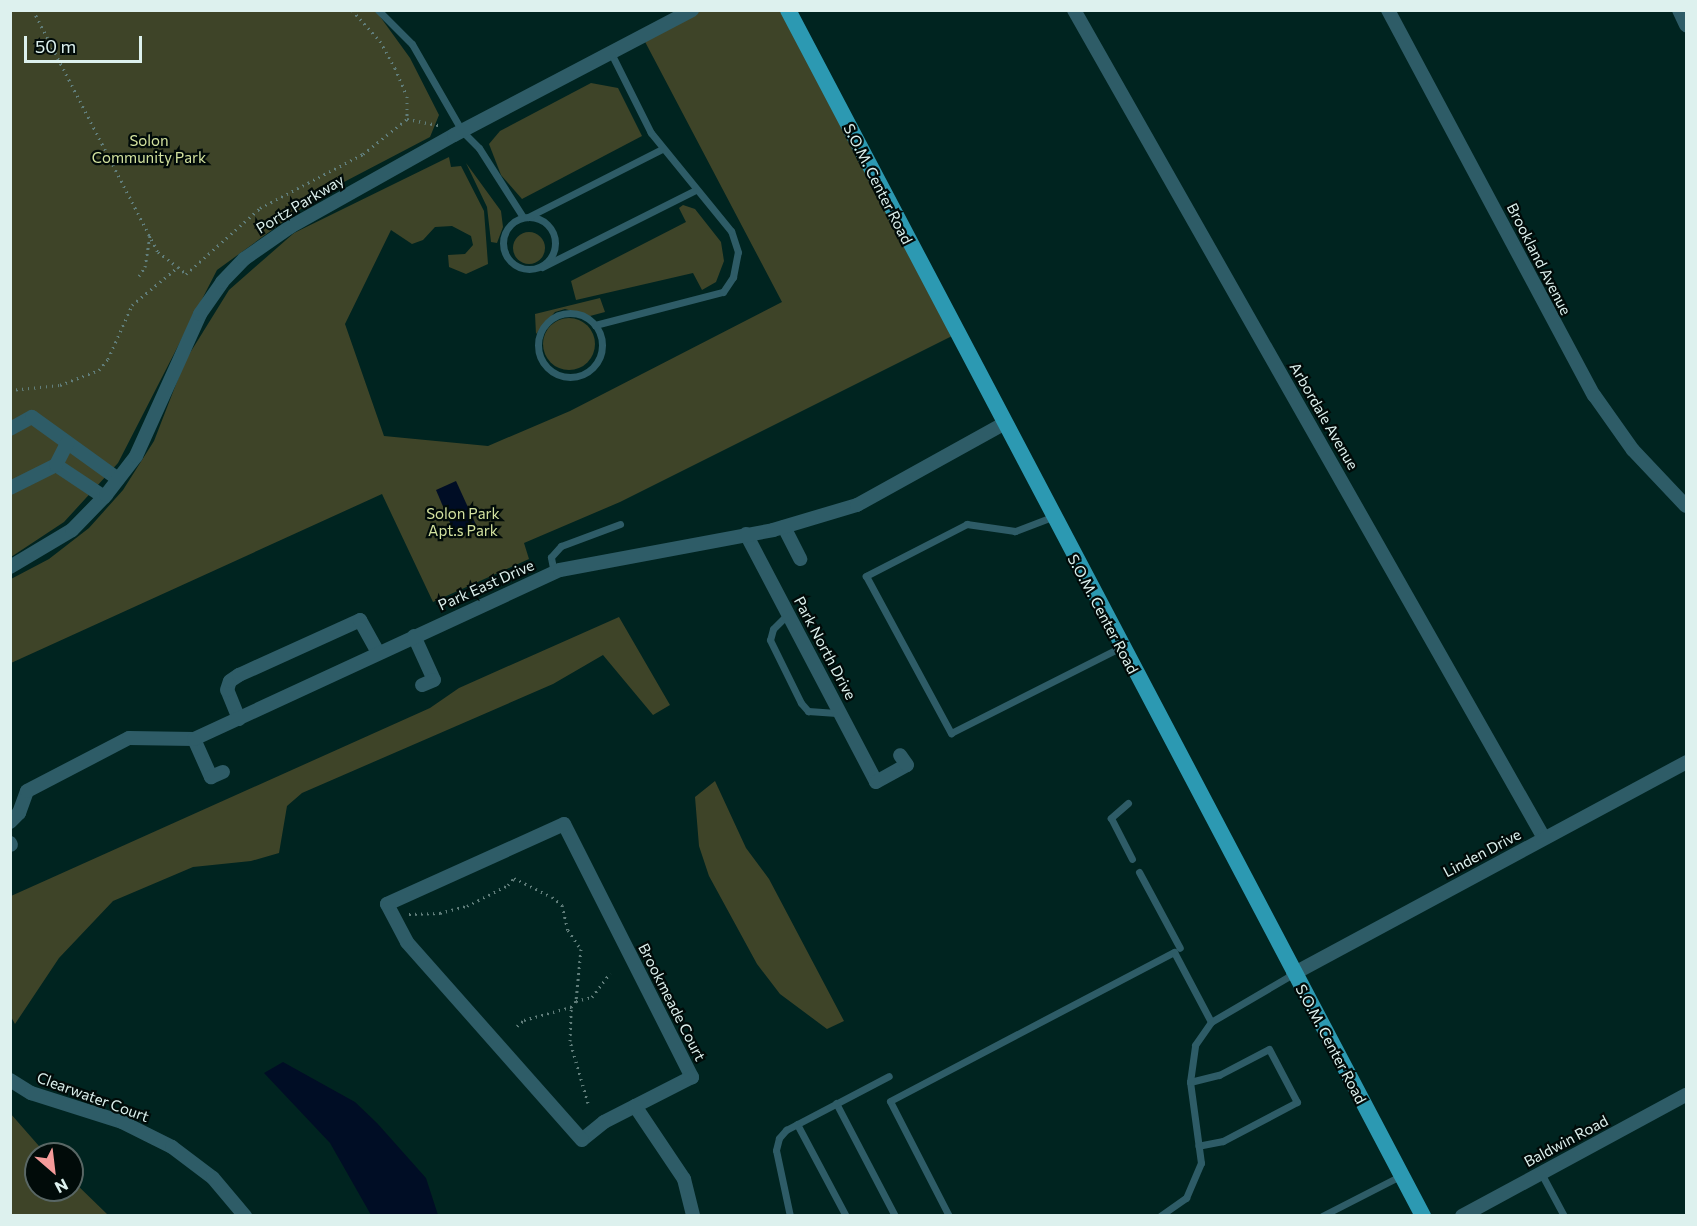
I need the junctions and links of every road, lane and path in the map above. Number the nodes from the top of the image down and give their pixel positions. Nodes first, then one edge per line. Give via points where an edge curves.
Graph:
1 (33, 10) edge
2 (352, 10) edge
3 (378, 10) edge
4 (692, 10) edge
5 (788, 10) edge
6 (1074, 10) edge
7 (1388, 10) edge
8 (1679, 10) edge
9 (1686, 26) edge
10 (611, 53) junction
11 (407, 118) junction
12 (439, 124) dead end
13 (462, 131) junction
14 (662, 149) junction
15 (696, 190) junction
16 (526, 217) junction
17 (150, 235) junction
18 (178, 267) junction
19 (542, 267) junction
20 (139, 276) dead end
21 (595, 325) junction
22 (10, 390) edge
23 (1003, 424) junction
24 (10, 429) edge
25 (67, 443) junction
26 (56, 465) junction
27 (118, 479) junction
28 (10, 488) edge
29 (104, 497) junction
30 (1686, 506) edge
31 (1052, 517) junction
32 (620, 524) dead end
33 (784, 527) junction
34 (746, 534) junction
35 (800, 559) dead end
36 (10, 567) edge
37 (554, 573) junction
38 (788, 614) junction
39 (414, 636) junction
40 (1120, 647) junction
41 (378, 653) junction
42 (422, 685) dead end
43 (840, 713) junction
44 (239, 718) junction
45 (194, 739) junction
46 (900, 755) dead end
47 (1686, 762) edge
48 (223, 772) dead end
49 (1128, 803) dead end
50 (10, 822) edge
51 (1544, 838) junction
52 (1132, 859) dead end
53 (1139, 872) dead end
54 (409, 914) dead end
55 (1180, 948) dead end
56 (610, 973) dead end
57 (1293, 974) junction
58 (576, 1001) junction
59 (571, 1007) junction
60 (1211, 1022) junction
61 (517, 1026) dead end
62 (889, 1076) dead end
63 (10, 1080) edge
64 (1190, 1082) junction
65 (1686, 1095) edge
66 (588, 1103) dead end
67 (836, 1103) junction
68 (635, 1106) junction
69 (797, 1124) junction
70 (1198, 1146) junction
71 (1541, 1173) junction
72 (1402, 1175) junction
73 (245, 1215) edge
74 (693, 1215) edge
75 (792, 1215) edge
76 (846, 1215) edge
77 (895, 1215) edge
78 (949, 1215) edge
79 (1161, 1215) edge
80 (1322, 1215) edge
81 (1423, 1215) edge
82 (1462, 1215) edge
83 (1564, 1215) edge

1 - 17 path
2 - 11 path via 380,41 395,68 407,96
3 - 13 lane via 412,44
4 - 10 street, Portz Parkway
5 - 23 main road, S.O.M. Center Road
6 - 51 street, Arbordale Avenue
7 - 30 street, Brookland Avenue via 1594,394 1633,450
8 - 9 street
10 - 13 street, Portz Parkway
10 - 14 lane
11 - 12 path
11 - 18 path via 363,154 260,208 186,274
13 - 16 lane via 479,148
13 - 27 street, Portz Parkway via 290,227 244,260 222,282 200,314 135,456
14 - 15 lane
14 - 16 lane
15 - 19 lane
15 - 21 lane via 731,231 738,252 733,277 723,292
16 - 19 lane via 549,226 555,236 551,259
16 - 19 lane via 507,229 503,249 513,265 523,270
17 - 18 path via 158,252
17 - 20 path via 145,267
18 - 22 path via 132,305 108,359 99,370 60,386
21 - 21 lane via 602,350 591,369 571,378 551,372 539,343 543,324 551,317 571,312
23 - 31 main road, S.O.M. Center Road
23 - 33 street, Park East Drive via 856,505
24 - 25 street via 32,417
25 - 26 street
25 - 27 street
26 - 28 street
26 - 29 street
27 - 29 street, Portz Parkway
29 - 36 street, Portz Parkway via 72,530
31 - 40 main road, S.O.M. Center Road
31 - 40 lane via 1015,531 967,524 866,576 951,734
32 - 37 lane via 561,546 550,557
33 - 34 street, Park East Drive
33 - 35 street
34 - 37 street, Park East Drive
34 - 38 street, Park North Drive
37 - 39 street, Park East Drive
38 - 43 street, Park North Drive
38 - 43 lane via 773,629 770,640 801,703 808,711
39 - 41 street, Park East Drive
39 - 42 street via 434,680
40 - 57 main road, S.O.M. Center Road
41 - 44 street, Park East Drive
41 - 44 street via 360,620 239,675 227,690
43 - 46 street, Park North Drive via 876,782 907,765
44 - 45 street, Park East Drive
45 - 48 street via 211,777
45 - 50 street, Park East Drive via 129,738 27,791 19,813
47 - 51 street, Linden Drive
49 - 52 lane via 1111,818
51 - 57 street, Linden Drive
53 - 55 lane
54 - 58 path via 440,913 467,906 514,878 552,897 562,905 568,930 582,957
56 - 58 path via 591,997
57 - 60 lane
57 - 72 main road, S.O.M. Center Road
58 - 59 path
59 - 61 path
59 - 66 path via 570,1041
60 - 64 lane via 1195,1044
60 - 78 lane via 1174,952 890,1101
62 - 67 lane
63 - 73 street, Clearwater Court via 31,1094 122,1122 172,1147 213,1179
64 - 70 lane
64 - 70 lane via 1219,1075 1269,1049 1297,1102 1223,1141
65 - 71 street, Baldwin Road
67 - 69 lane
67 - 77 lane
68 - 68 street, Brookmeade Court via 604,1122 582,1140 407,942 387,904 564,824 692,1077
68 - 74 street via 680,1171
69 - 75 lane via 779,1138 777,1150
69 - 76 lane
70 - 79 lane via 1201,1163 1186,1198
71 - 82 street, Baldwin Road
71 - 83 lane
72 - 80 lane
72 - 81 main road, S.O.M. Center Road

